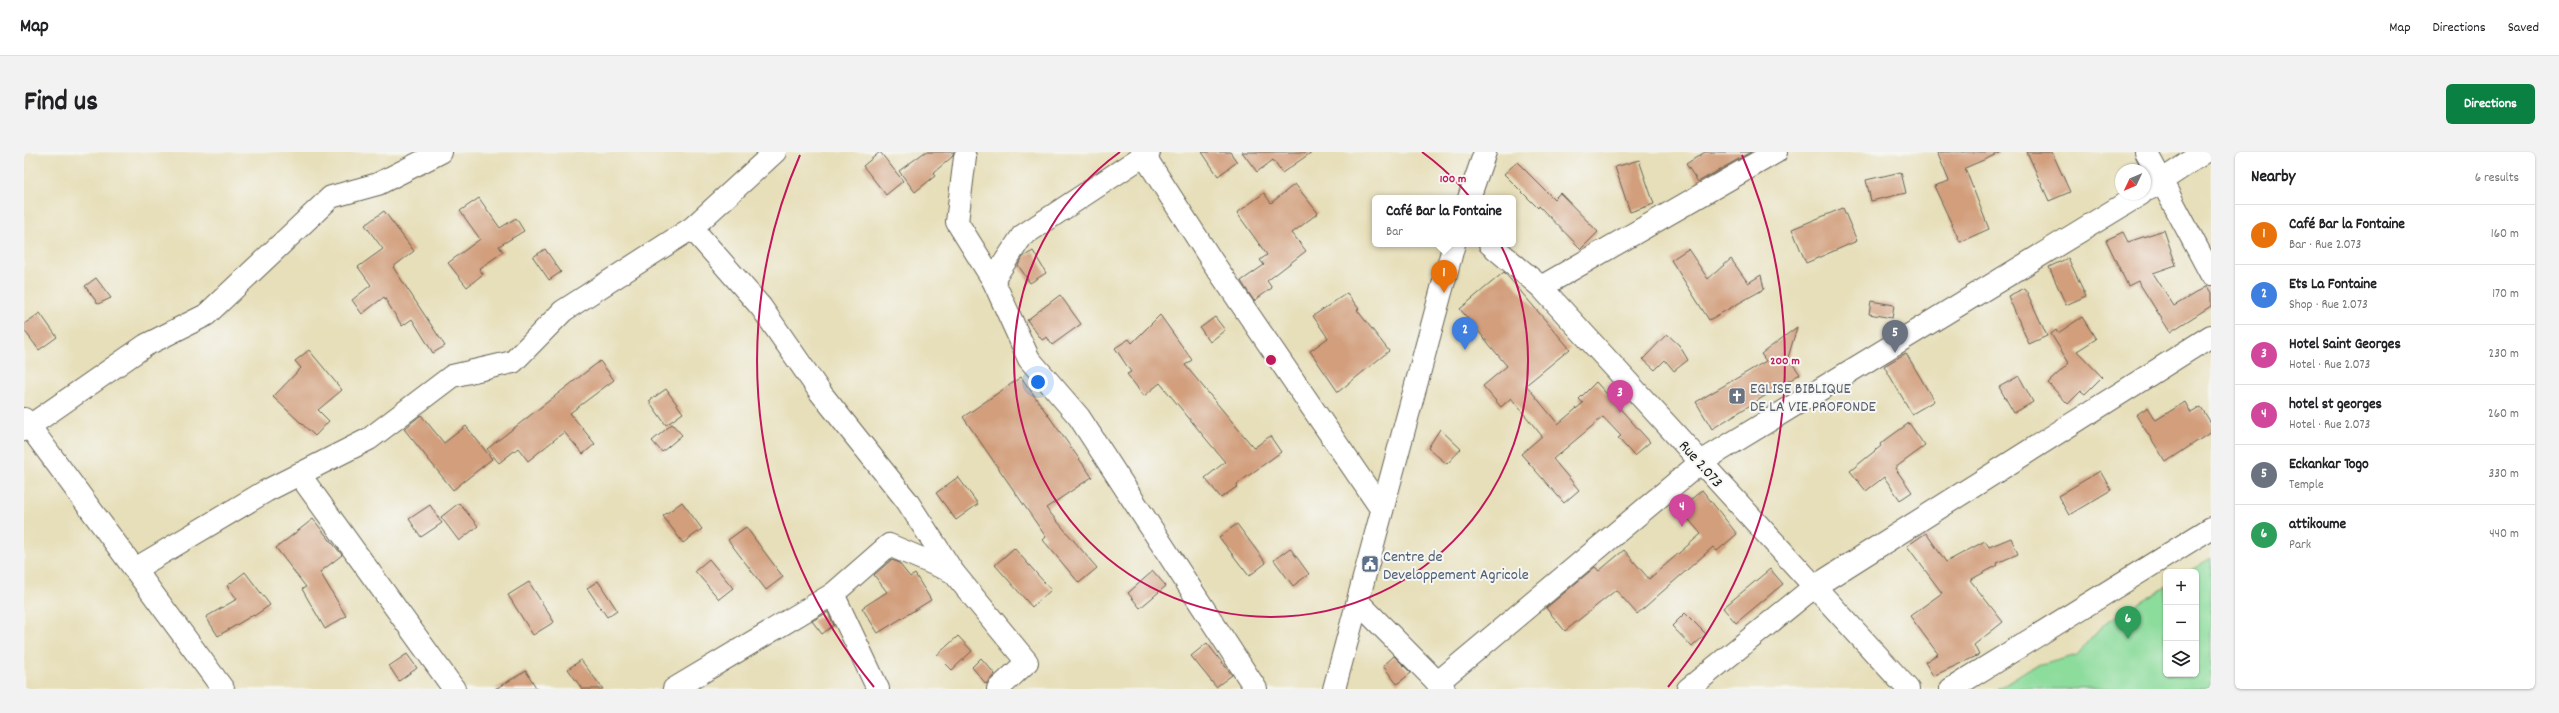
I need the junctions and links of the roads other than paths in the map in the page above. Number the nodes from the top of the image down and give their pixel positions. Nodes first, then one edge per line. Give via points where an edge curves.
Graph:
1 (441, 152) edge
2 (775, 152) edge
3 (1485, 152) edge
4 (1776, 152) edge
5 (2146, 152) edge
6 (2205, 152) edge
7 (1145, 153) edge
8 (965, 158) dead end
9 (2153, 187) edge
10 (1470, 195) edge
11 (2131, 200) edge
12 (692, 228) junction
13 (1453, 247) edge
14 (1494, 247) edge
15 (2211, 274) edge
16 (994, 280) junction
17 (1541, 287) junction
18 (2211, 336) edge
19 (26, 425) edge
20 (1701, 462) junction
21 (299, 474) junction
22 (1382, 510) junction
23 (2211, 528) edge
24 (135, 569) junction
25 (953, 572) junction
26 (1814, 587) junction
27 (833, 594) junction
28 (1358, 602) junction
29 (1440, 686) edge
30 (223, 689) edge
31 (454, 689) edge
32 (674, 689) edge
33 (878, 689) edge
34 (998, 689) edge
35 (1256, 689) edge
36 (1334, 689) edge
37 (1688, 689) edge
38 (1908, 689) edge
39 (1951, 689) edge

1 - 19 street via 378,184 330,197 206,315 146,345
2 - 12 street
3 - 10 street
4 - 17 street
5 - 9 street
6 - 9 street
7 - 16 street via 1022,236
7 - 22 street via 1212,261
8 - 16 street via 957,222
9 - 15 street
11 - 20 street
12 - 21 street via 563,311 513,362 452,376 369,439
12 - 25 street via 760,307 820,392 907,501
13 - 22 street
14 - 17 street, Rue 2.073
16 - 35 street via 1030,358 1079,417
17 - 20 street, Rue 2.073
18 - 26 street
19 - 24 street
20 - 26 street, Rue 2.073
20 - 29 street
21 - 24 street
21 - 31 street
22 - 28 street
23 - 39 street
24 - 30 street
25 - 27 street via 889,545
25 - 34 street via 1027,662
26 - 37 street
26 - 38 street, Rue 2.073
27 - 32 street
27 - 33 street
28 - 29 street
28 - 36 street

